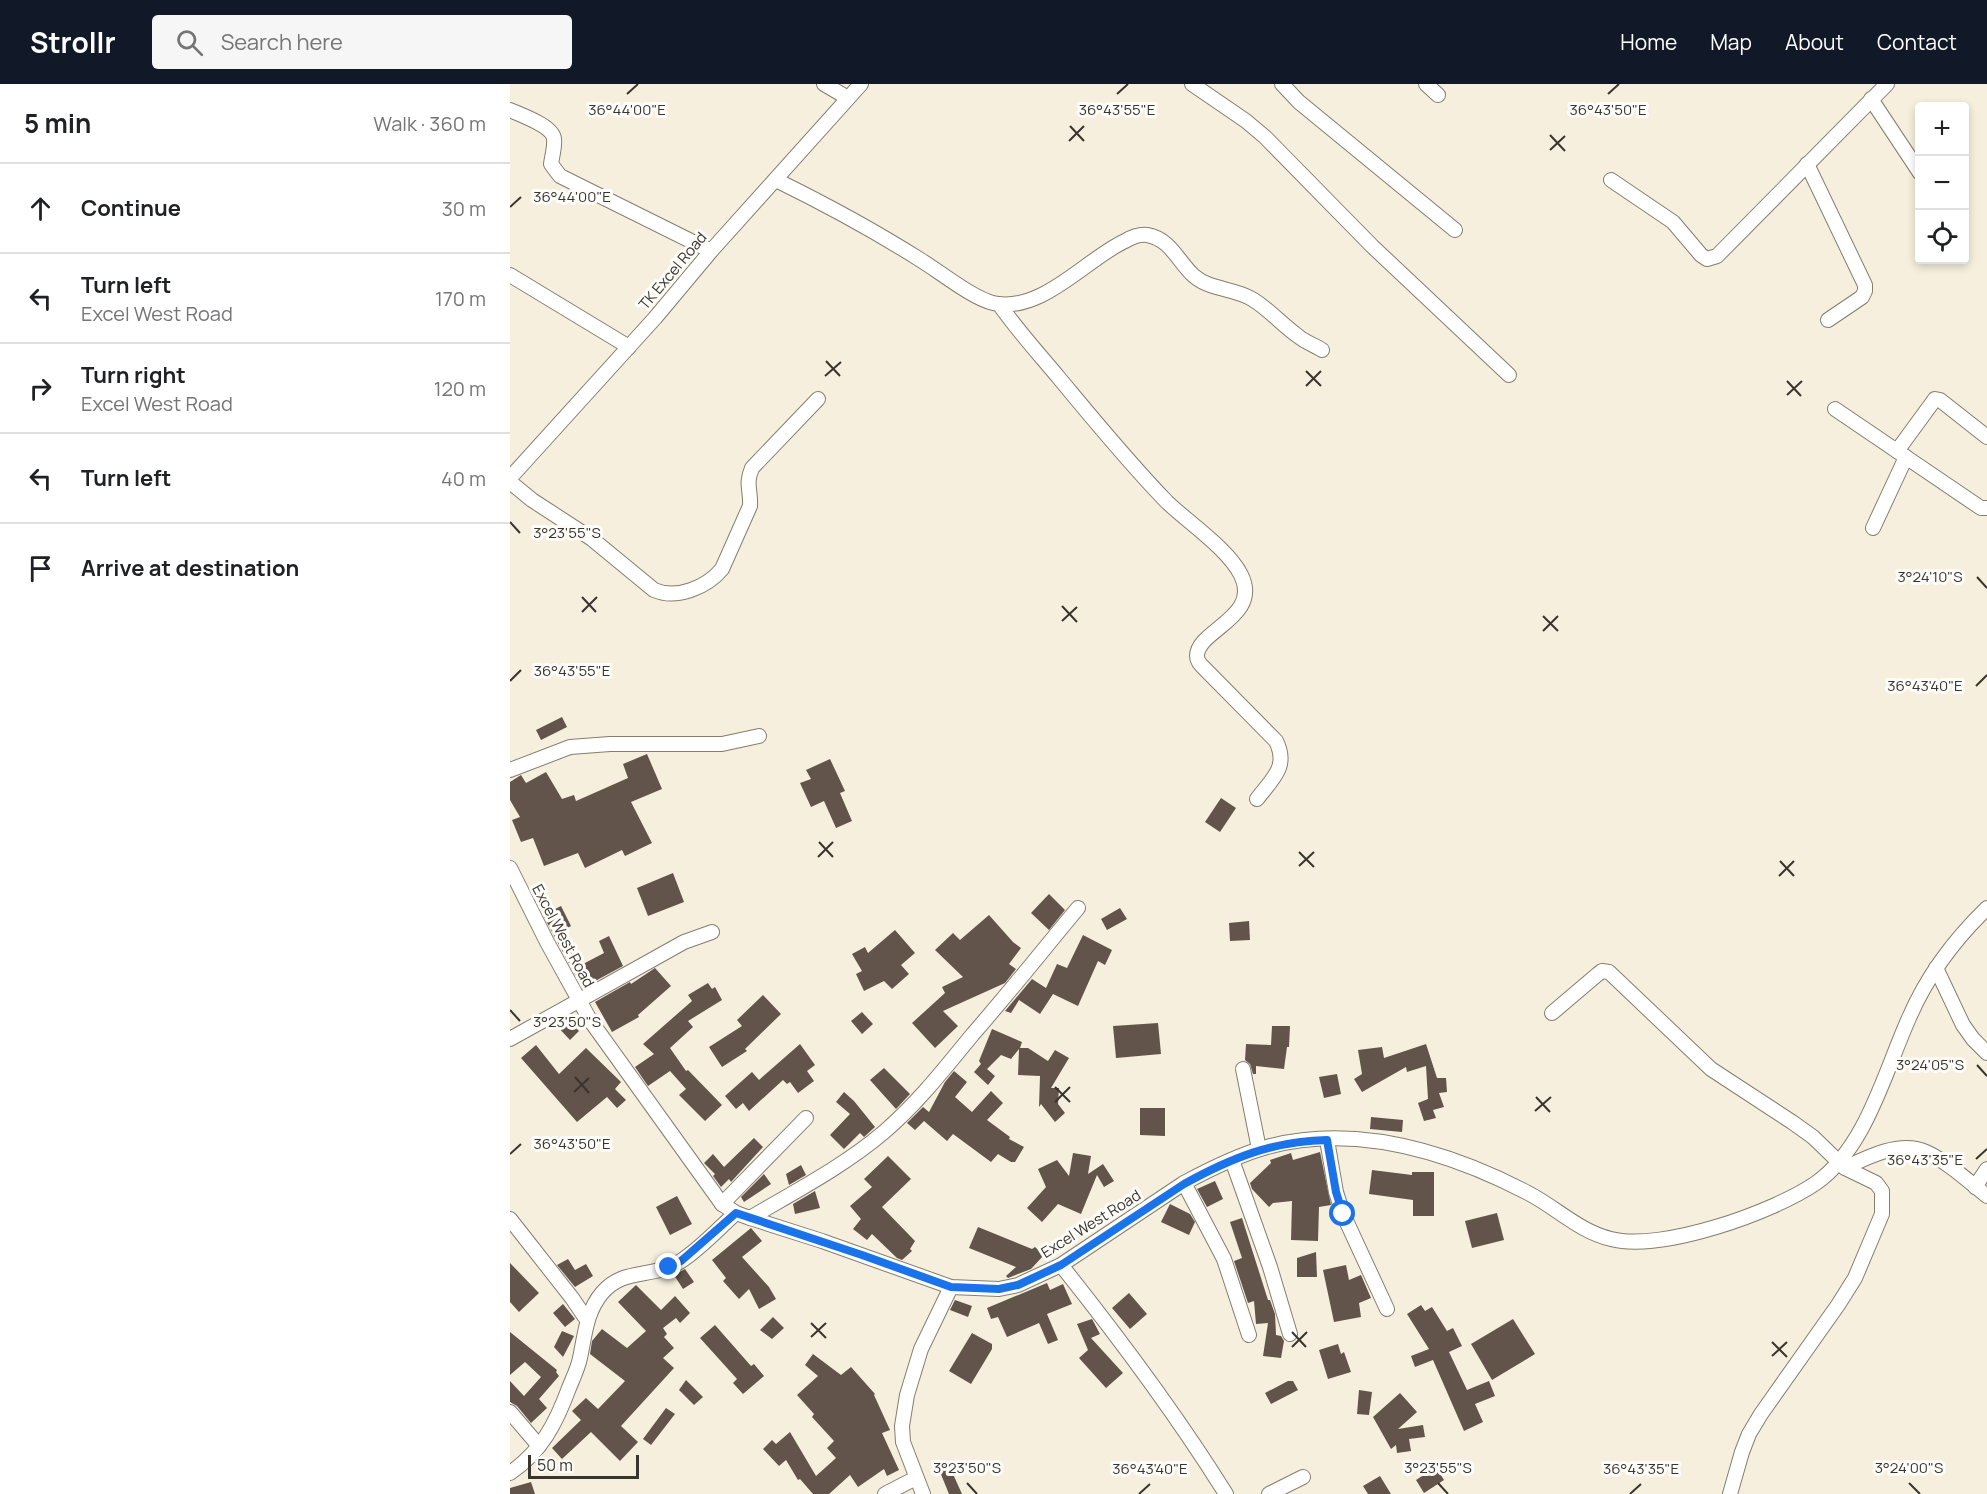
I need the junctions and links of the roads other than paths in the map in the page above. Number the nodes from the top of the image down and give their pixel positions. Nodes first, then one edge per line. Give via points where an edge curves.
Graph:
1 (824, 84) edge
2 (861, 84) edge
3 (1192, 84) edge
4 (1282, 84) edge
5 (1426, 84) edge
6 (1887, 84) edge
7 (1438, 95) dead end
8 (848, 98) junction
9 (1871, 99) junction
10 (510, 110) edge
11 (1807, 164) junction
12 (1915, 165) edge
13 (776, 180) junction
14 (1611, 180) dead end
15 (1455, 230) dead end
16 (711, 251) junction
17 (510, 275) edge
18 (999, 304) junction
19 (1828, 320) dead end
20 (629, 347) junction
21 (1322, 350) dead end
22 (1509, 375) dead end
23 (818, 399) dead end
24 (1835, 409) dead end
25 (1987, 437) edge
26 (1902, 454) junction
27 (510, 480) edge
28 (1987, 508) edge
29 (1873, 528) dead end
30 (759, 736) dead end
31 (510, 770) edge
32 (1257, 799) dead end
33 (510, 868) edge
34 (1078, 908) dead end
35 (1987, 908) edge
36 (712, 932) dead end
37 (1936, 968) junction
38 (579, 1000) junction
39 (1552, 1013) dead end
40 (510, 1039) edge
41 (1987, 1053) edge
42 (1244, 1069) dead end
43 (806, 1118) dead end
44 (1327, 1140) junction
45 (1259, 1149) junction
46 (1232, 1160) junction
47 (1842, 1165) junction
48 (1987, 1169) edge
49 (1184, 1184) junction
50 (1975, 1187) junction
51 (1987, 1196) edge
52 (722, 1204) junction
53 (736, 1213) junction
54 (750, 1218) junction
55 (510, 1219) edge
56 (1061, 1265) junction
57 (951, 1287) junction
58 (1387, 1309) dead end
59 (587, 1320) junction
60 (1290, 1334) dead end
61 (1249, 1335) dead end
62 (510, 1412) edge
63 (539, 1446) junction
64 (510, 1473) edge
65 (1303, 1477) dead end
66 (916, 1478) junction
67 (885, 1494) edge
68 (922, 1494) edge
69 (1226, 1494) edge
70 (1269, 1494) edge
71 (1730, 1494) edge

1 - 8 street
2 - 8 street, TK Excel Road
3 - 22 street via 1265,137 1372,246
4 - 15 street
5 - 7 street
6 - 9 street
8 - 13 street, TK Excel Road
9 - 11 street
9 - 12 street
10 - 16 street via 551,132 551,164 560,176
11 - 14 street via 1717,256 1707,259 1673,222
11 - 19 street via 1865,285 1862,297
13 - 16 street, TK Excel Road
13 - 18 street via 835,210 985,300
16 - 20 street, TK Excel Road
17 - 20 street
18 - 21 street via 1040,295 1116,245 1148,235 1170,247 1203,282 1252,298 1299,338
18 - 32 street via 1128,459 1240,573 1246,591 1242,603 1197,655 1203,668 1276,741 1281,751 1282,763
20 - 27 street, TK Excel Road
23 - 27 street via 752,468 747,480 750,506 722,569 691,590 664,594 654,590
24 - 26 street
25 - 26 street via 1935,399
26 - 28 street via 1981,508
26 - 29 street
30 - 31 street via 722,744 570,747
33 - 38 street, Excel West Road
34 - 54 street via 926,1092 885,1131 848,1161
35 - 37 street, Excel West Road
36 - 38 street via 684,942
37 - 41 street via 1963,1025
37 - 47 street, Excel West Road
38 - 40 street
38 - 52 street, Excel West Road via 625,1071
39 - 47 street via 1602,971 1609,972 1711,1069 1813,1137
42 - 45 street
43 - 52 street
44 - 45 street, Excel West Road
44 - 47 street, Excel West Road via 1360,1139 1457,1161 1537,1198 1590,1232 1625,1242 1687,1234 1755,1214 1786,1200
44 - 58 street via 1343,1214
45 - 46 street, Excel West Road
46 - 49 street, Excel West Road
46 - 60 street
47 - 50 street via 1896,1149 1919,1149 1943,1161
47 - 71 street via 1880,1187 1882,1214 1848,1291 1749,1434
48 - 50 street
49 - 56 street, Excel West Road
49 - 61 street via 1224,1259
50 - 51 street
52 - 53 street, Excel West Road
53 - 54 street, Excel West Road
53 - 59 street via 681,1261 652,1273 617,1280 598,1297
54 - 57 street, Excel West Road
55 - 59 street
56 - 57 street, Excel West Road via 1018,1285 999,1289
56 - 69 street via 1135,1362
57 - 66 street via 921,1349 907,1395 903,1442
59 - 63 street via 580,1361 558,1418
62 - 63 street
63 - 64 street
65 - 70 street
66 - 67 street
66 - 68 street

